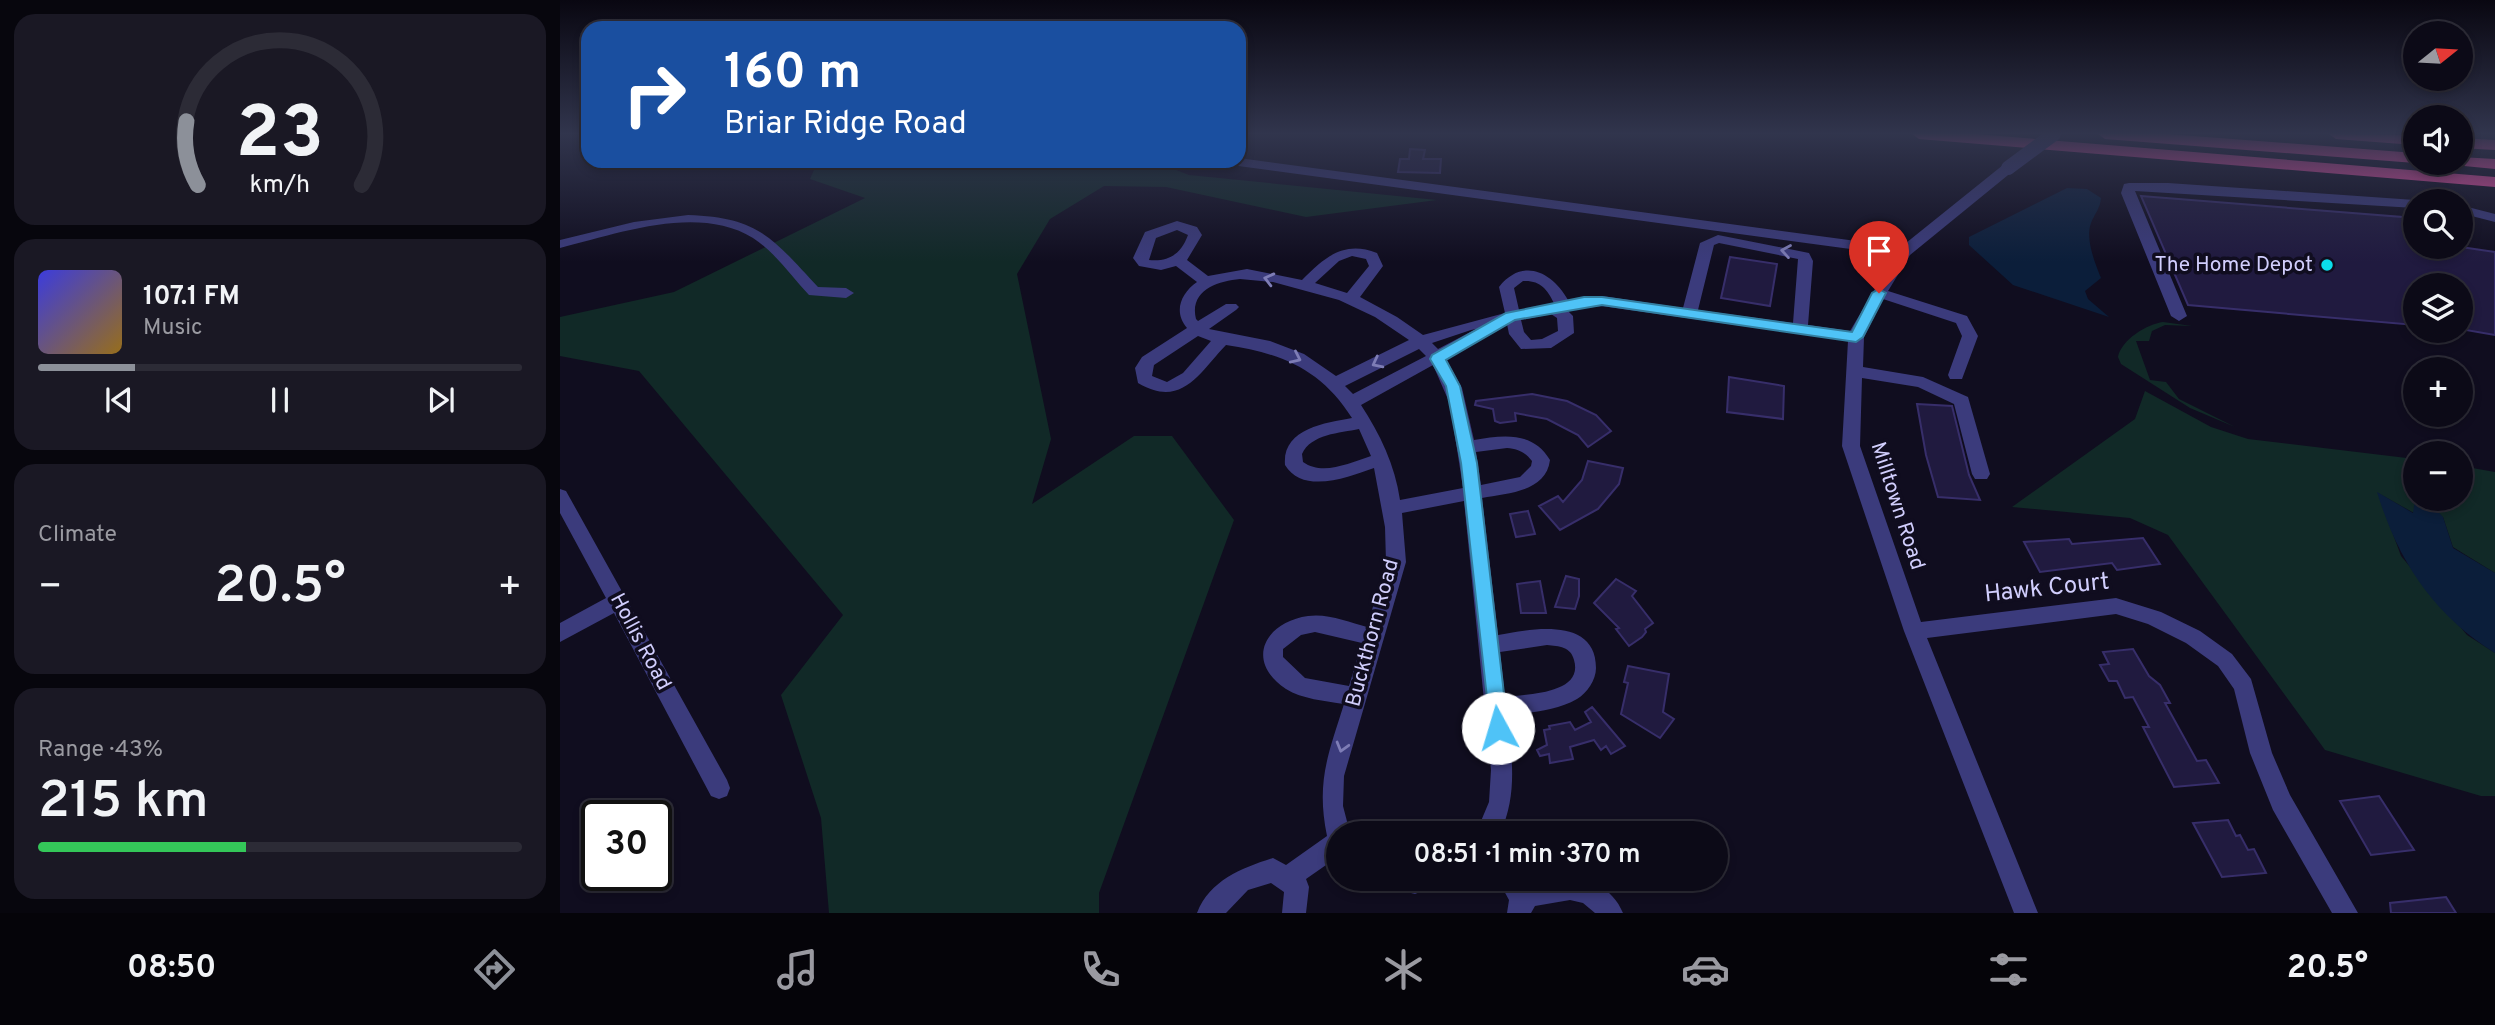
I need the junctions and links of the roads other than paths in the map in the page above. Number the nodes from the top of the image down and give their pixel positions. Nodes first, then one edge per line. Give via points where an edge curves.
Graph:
1 (1346, 177) edge
2 (1997, 177) edge
3 (2420, 177) edge
4 (2495, 183) edge
5 (2403, 203) edge
6 (2473, 212) edge
7 (2495, 218) edge
8 (560, 244) edge
9 (1903, 252) junction
10 (1178, 261) dead end
11 (1208, 283) junction
12 (1303, 287) junction
13 (846, 293) dead end
14 (1879, 293) junction
15 (1352, 297) junction
16 (1557, 306) junction
17 (1231, 307) dead end
18 (1689, 313) junction
19 (1511, 316) junction
20 (2179, 316) dead end
21 (1197, 329) junction
22 (1800, 329) junction
23 (1856, 337) junction
24 (1223, 338) junction
25 (1421, 341) junction
26 (1437, 359) junction
27 (1854, 372) junction
28 (1956, 375) dead end
29 (1336, 383) junction
30 (1352, 402) junction
31 (1363, 422) junction
32 (1466, 447) junction
33 (1380, 460) junction
34 (1981, 474) dead end
35 (1472, 494) junction
36 (560, 496) edge
37 (1394, 508) junction
38 (618, 601) junction
39 (1914, 631) junction
40 (560, 633) edge
41 (1374, 636) junction
42 (1489, 645) junction
43 (1356, 697) junction
44 (1496, 708) junction
45 (719, 788) dead end
46 (1335, 821) edge
47 (1496, 821) edge
48 (1326, 850) edge
49 (1286, 879) junction
50 (1517, 896) edge
51 (1209, 913) edge
52 (1294, 913) edge
53 (1611, 913) edge
54 (2026, 913) edge
55 (2346, 913) edge

1 - 9 street
2 - 9 street, Milltown Road, bridge
3 - 4 highway
5 - 20 street via 2129,187
6 - 7 street
8 - 13 street via 705,219 741,226 759,235 814,292
9 - 14 street, Milltown Road
10 - 11 street
12 -> 11 street via 1248,274 1223,276
11 - 21 street via 1192,293 1187,305 1188,319
12 - 15 street
12 - 15 street via 1331,259 1346,252 1365,253 1372,256 1374,270
14 - 23 street, Milltown Road
14 - 28 street via 1962,320 1970,336
15 - 25 street
16 - 18 street via 1602,301
16 - 19 street
16 - 19 street via 1552,283 1545,278 1518,277 1506,287
16 - 19 street via 1565,316 1566,333 1545,344 1527,345
17 - 21 street
18 - 22 street
22 -> 18 street via 1804,256 1718,239 1707,243
19 - 25 street
19 - 26 street
21 - 24 street, Buckthorn Road
21 - 24 street via 1148,361 1144,379 1160,387 1183,382
22 - 23 street
23 - 27 street, Milltown Road
24 -> 29 street, Buckthorn Road via 1265,345
25 - 26 street
25 -> 29 street
26 - 30 street
26 - 32 street via 1453,386
27 - 34 street via 1897,374 1938,385 1962,401
27 - 39 street, Milltown Road via 1851,446
29 - 30 street, Buckthorn Road
30 - 31 street, Buckthorn Road
31 - 33 street, Buckthorn Road
31 - 33 street via 1300,440 1294,449 1294,465 1320,476
32 - 35 street
32 - 35 street via 1515,442 1536,451 1541,460 1535,477 1525,484
33 - 37 street, Buckthorn Road
35 - 37 street
35 - 42 street
36 - 38 street, Hollis Road
37 - 41 street, Buckthorn Road via 1396,562
38 - 40 street
38 - 45 street, Hollis Road
39 - 54 street, Milltown Road
39 - 55 street, Hawk Court via 2116,606 2193,637 2225,660 2245,686 2261,753 2281,802
41 - 43 street, Buckthorn Road
41 - 43 street via 1301,625 1278,642 1273,659 1294,683
42 - 44 street
42 - 44 street via 1555,635 1580,649 1586,661 1581,683 1562,696
43 -> 46 street, Buckthorn Road via 1333,776
44 - 47 street via 1504,787
48 - 49 street
49 - 51 street via 1273,870 1241,880
49 - 52 street via 1297,887
50 - 53 street via 1571,886 1597,898

